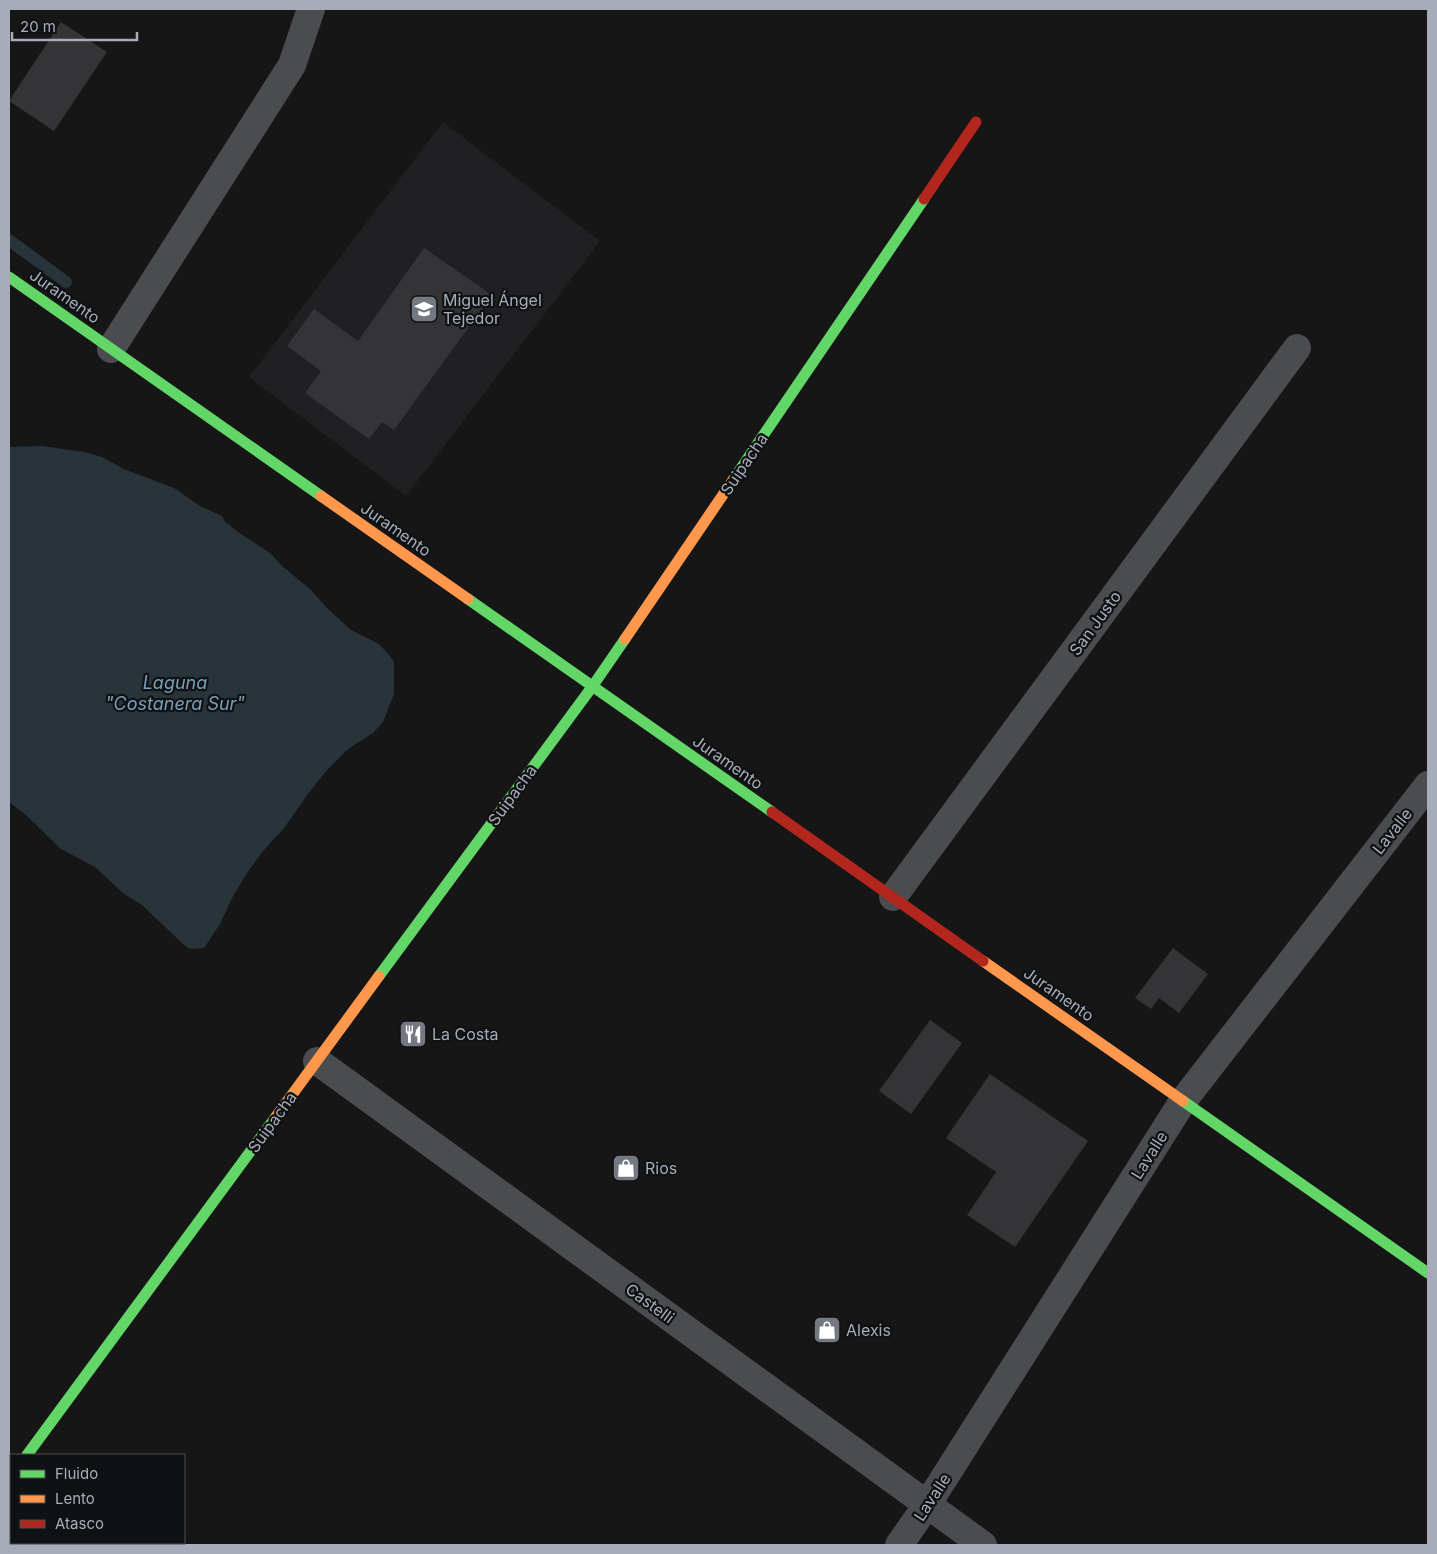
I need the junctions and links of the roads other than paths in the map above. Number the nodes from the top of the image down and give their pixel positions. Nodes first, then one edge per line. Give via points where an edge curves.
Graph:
1 (312, 9) edge
2 (976, 122) dead end
3 (9, 277) edge
4 (1297, 348) dead end
5 (111, 349) junction
6 (592, 687) junction
7 (1428, 785) edge
8 (893, 897) junction
9 (317, 1061) junction
10 (1184, 1101) junction
11 (1428, 1273) edge
12 (28, 1454) edge
13 (928, 1505) junction
14 (899, 1545) edge
15 (983, 1545) edge

1 - 5 street via 292,65
2 - 6 street, Suipacha
3 - 5 street, Juramento
4 - 8 street, San Justo
5 - 6 street, Juramento
6 - 8 street, Juramento
6 - 9 street, Suipacha
7 - 10 street, Lavalle
8 - 10 street, Juramento
9 - 12 street, Suipacha
9 - 13 street, Castelli
10 - 11 street, Juramento
10 - 13 street, Lavalle
13 - 14 street, Lavalle
13 - 15 street, Castelli

